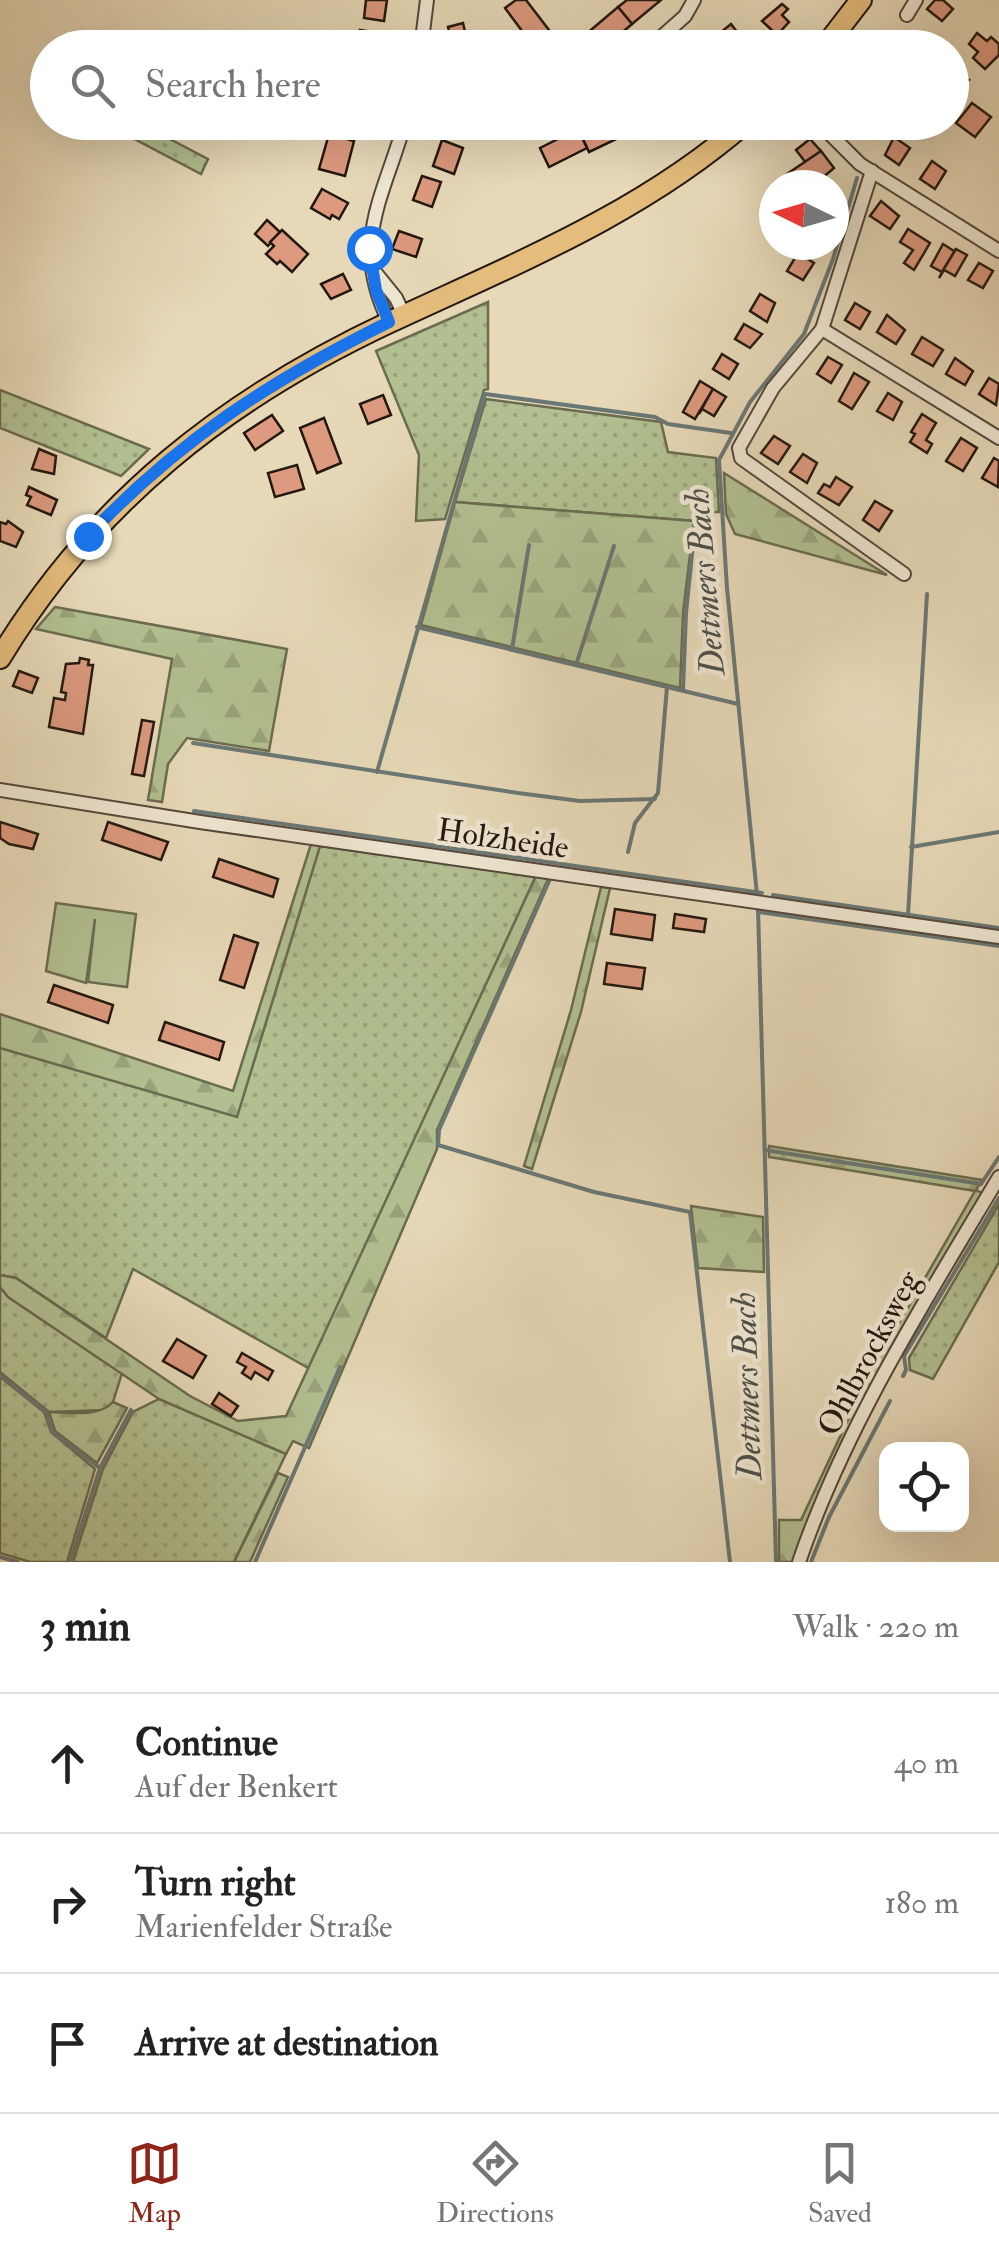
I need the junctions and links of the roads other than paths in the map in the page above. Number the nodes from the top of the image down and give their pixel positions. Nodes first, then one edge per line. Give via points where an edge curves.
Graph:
1 (427, 0) edge
2 (694, 0) edge
3 (861, 0) edge
4 (916, 0) edge
5 (906, 15) dead end
6 (424, 30) edge
7 (670, 30) edge
8 (838, 30) edge
9 (399, 140) edge
10 (722, 140) edge
11 (836, 140) edge
12 (872, 171) junction
13 (999, 251) edge
14 (396, 319) junction
15 (822, 329) junction
16 (999, 438) edge
17 (904, 574) dead end
18 (0, 658) edge
19 (0, 790) edge
20 (999, 937) edge
21 (999, 1178) edge
22 (799, 1562) edge

1 - 6 street
2 - 7 street
3 - 8 main road
4 - 5 street
9 - 14 street via 369,248
10 - 14 main road via 594,227
11 - 12 street
12 - 13 street
12 - 15 street
14 - 18 main road via 266,388 164,462 76,550
15 - 16 street
15 - 17 street via 755,417 739,448 741,458
19 - 20 street, Holzheide
21 - 22 street, Ohlbrocksweg via 893,1356

